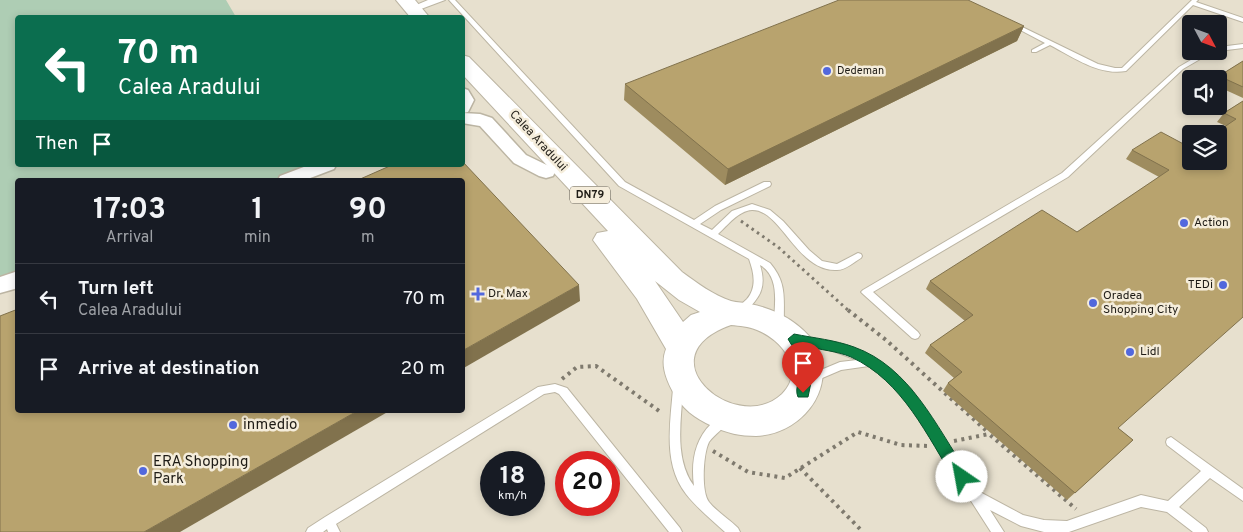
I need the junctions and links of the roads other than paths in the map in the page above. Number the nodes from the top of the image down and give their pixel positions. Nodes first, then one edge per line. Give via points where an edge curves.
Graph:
1 (391, 0) edge
2 (439, 0) edge
3 (452, 0) edge
4 (1194, 2) edge
5 (412, 11) edge
6 (1243, 20) edge
7 (1007, 22) edge
8 (1050, 43) junction
9 (1243, 46) edge
10 (1228, 48) edge
11 (1034, 51) dead end
12 (1195, 60) edge
13 (465, 64) edge
14 (465, 81) edge
15 (465, 118) edge
16 (322, 167) edge
17 (546, 172) junction
18 (292, 178) edge
19 (767, 184) dead end
20 (694, 224) junction
21 (713, 234) junction
22 (858, 256) dead end
23 (753, 258) junction
24 (15, 280) edge
25 (0, 285) edge
26 (734, 313) junction
27 (786, 332) junction
28 (916, 335) dead end
29 (680, 360) junction
30 (872, 362) junction
31 (806, 384) junction
32 (726, 417) junction
33 (1171, 442) dead end
34 (1210, 471) junction
35 (972, 493) junction
36 (1243, 496) edge
37 (702, 502) junction
38 (1170, 507) junction
39 (331, 527) edge
40 (312, 532) edge
41 (676, 532) edge
42 (734, 532) edge
43 (998, 532) edge
44 (1202, 532) edge

1 - 5 highway
2 - 5 street
3 - 20 lane via 622,184
4 - 6 lane
4 - 8 lane via 1124,70 1099,66
7 - 8 lane
8 - 11 lane
9 - 10 lane
12 - 28 lane via 1180,68 1065,175 866,292
13 - 26 highway, Calea Aradului / DN79 via 654,264 700,301
14 - 17 highway, Calea Aradului / DN79
15 - 17 street via 486,122 520,159
16 - 18 street
17 - 29 highway, Calea Aradului / DN79 via 637,274 666,318
19 - 20 lane
20 - 21 lane
21 - 22 lane via 730,216 751,208 764,210 779,220 814,261 839,267
21 - 23 lane
23 - 26 lane via 758,270 759,290 752,301
23 - 27 lane via 776,274
24 - 25 street
26 - 27 highway, Calea Aradului / DN79 via 766,319
26 - 29 highway, Calea Aradului / DN79 via 712,316 698,324 687,334
27 - 30 lane via 851,352
27 - 31 highway via 803,353 807,368
29 - 32 highway, Calea Aradului / DN79 via 685,386 694,398
29 - 37 lane via 675,423 679,472 688,488
30 - 31 lane via 840,366 817,375
30 - 35 lane via 889,373 907,392
31 - 32 highway, Calea Aradului / DN79 via 794,405 781,414 764,420 746,421
32 - 37 lane via 701,444 696,465
33 - 34 lane
34 - 36 lane
34 - 38 lane
35 - 38 lane via 1021,520 1044,526 1067,527 1141,502
35 - 43 lane
37 - 42 lane
38 - 44 lane
39 - 40 lane
39 - 41 lane via 542,390 555,388 563,391

